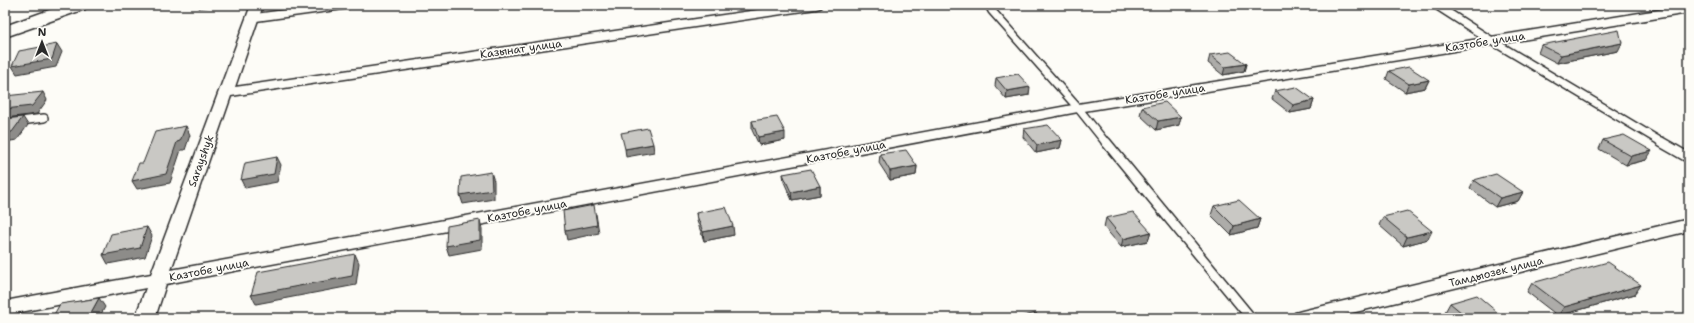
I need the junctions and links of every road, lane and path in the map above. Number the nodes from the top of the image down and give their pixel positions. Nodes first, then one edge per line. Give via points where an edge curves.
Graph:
1 (79, 5) edge
2 (347, 5) edge
3 (816, 5) edge
4 (989, 5) edge
5 (1436, 5) edge
6 (1689, 9) edge
7 (254, 12) edge
8 (5, 32) edge
9 (1492, 41) junction
10 (226, 93) junction
11 (1078, 108) junction
12 (44, 118) dead end
13 (5, 123) edge
14 (1689, 158) edge
15 (1689, 225) edge
16 (158, 279) junction
17 (5, 308) edge
18 (145, 318) edge
19 (1251, 318) edge
20 (1302, 318) edge

1 - 8 main road
2 - 7 lane
3 - 10 street, Казынат улица
4 - 11 lane
5 - 9 lane
6 - 9 street, Казтобе улица
7 - 10 street, Sarayshyk
9 - 11 street, Казтобе улица
9 - 14 lane
10 - 16 street, Sarayshyk
11 - 16 street, Казтобе улица
11 - 19 lane
12 - 13 lane
15 - 20 street, Тамдыозек улица
16 - 17 street, Казтобе улица
16 - 18 street, Sarayshyk

